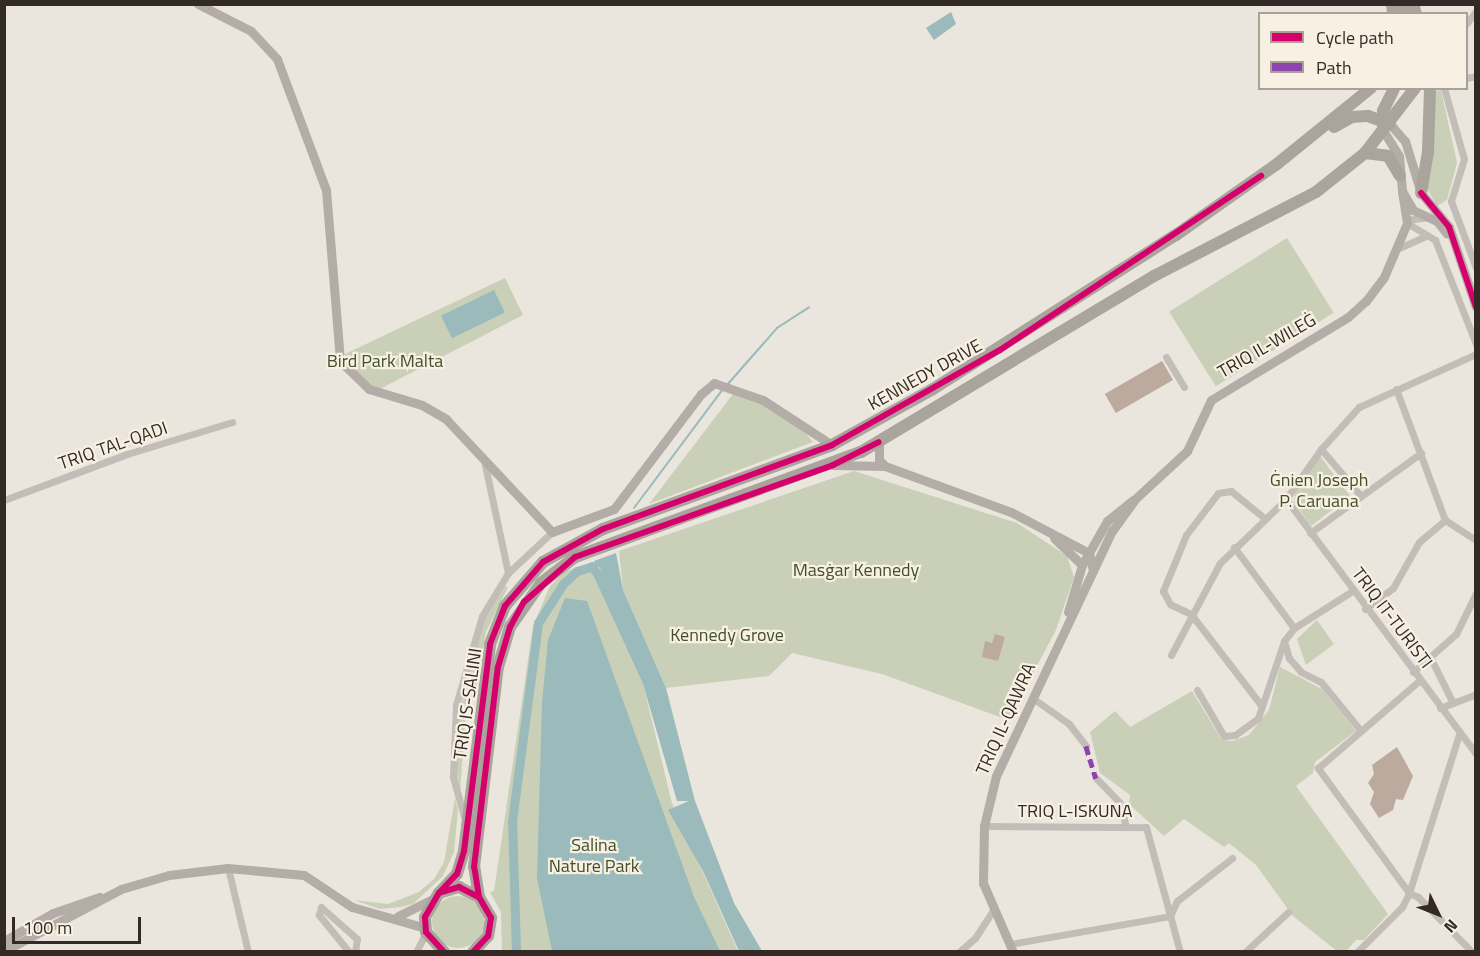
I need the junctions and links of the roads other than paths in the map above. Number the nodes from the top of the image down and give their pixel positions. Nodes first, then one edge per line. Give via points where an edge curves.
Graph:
1 (198, 4) edge
2 (1368, 90) edge
3 (1394, 90) edge
4 (1413, 90) edge
5 (1430, 90) edge
6 (1445, 90) edge
7 (1385, 125) junction
8 (1365, 153) junction
9 (1261, 176) junction
10 (1400, 176) junction
11 (1421, 193) junction
12 (1409, 218) junction
13 (1426, 236) junction
14 (1451, 238) junction
15 (1399, 249) junction
16 (1473, 256) edge
17 (1476, 268) edge
18 (1476, 307) edge
19 (1476, 344) edge
20 (1476, 354) edge
21 (1166, 357) dead end
22 (1184, 387) dead end
23 (1396, 389) junction
24 (232, 422) dead end
25 (879, 442) junction
26 (832, 445) junction
27 (1321, 449) junction
28 (1421, 453) junction
29 (484, 459) junction
30 (833, 465) junction
31 (885, 466) junction
32 (1360, 496) junction
33 (1286, 499) junction
34 (4, 500) edge
35 (1135, 500) junction
36 (1263, 517) junction
37 (1445, 520) junction
38 (552, 532) junction
39 (1310, 533) junction
40 (1476, 540) edge
41 (573, 542) joint
42 (1234, 547) junction
43 (575, 557) joint
44 (1089, 563) junction
45 (508, 573) junction
46 (1352, 591) junction
47 (1476, 593) edge
48 (1365, 609) junction
49 (1191, 614) junction
50 (1294, 628) junction
51 (1060, 639) joint
52 (1284, 641) junction
53 (1171, 655) dead end
54 (1431, 660) junction
55 (1413, 672) junction
56 (1420, 680) junction
57 (1197, 690) dead end
58 (1476, 694) edge
59 (1034, 699) junction
60 (1453, 703) junction
61 (1261, 705) junction
62 (1440, 708) junction
63 (1361, 731) junction
64 (1459, 734) junction
65 (1086, 746) dead end
66 (1476, 754) edge
67 (1096, 778) dead end
68 (1125, 823) junction
69 (467, 825) junction
70 (984, 826) junction
71 (1232, 858) dead end
72 (228, 868) junction
73 (1408, 893) junction
74 (106, 896) junction
75 (436, 896) junction
76 (478, 897) junction
77 (994, 909) junction
78 (1288, 912) dead end
79 (1170, 916) junction
80 (393, 918) junction
81 (491, 928) junction
82 (426, 930) junction
83 (4, 941) edge
84 (1011, 947) edge
85 (4, 951) edge
86 (248, 951) edge
87 (349, 951) edge
88 (355, 951) edge
89 (416, 951) edge
90 (443, 951) edge
91 (473, 951) edge
92 (491, 951) edge
93 (959, 951) edge
94 (1179, 951) edge
95 (1245, 951) edge
96 (1357, 951) edge
97 (1472, 951) edge

1 - 29 street via 251,31 277,59 326,190 340,361 369,389 422,405 446,419
2 - 9 highway, KENNEDY DRIVE
3 - 7 highway
4 - 7 highway, KENNEDY DRIVE
5 - 11 highway via 1428,152
6 - 16 street via 1464,159 1451,201
7 - 8 highway, KENNEDY DRIVE
7 - 9 highway via 1352,117
7 - 10 street via 1399,156
7 - 11 street via 1409,151
8 - 10 highway via 1388,156
8 - 25 highway, KENNEDY DRIVE via 1299,202 1154,276
9 - 26 highway, KENNEDY DRIVE via 1000,350
10 - 12 street
11 - 12 street, TRIQ IL-WILEĠ
11 - 14 street via 1444,220
12 - 13 street
12 - 14 street via 1429,217
12 - 15 street, TRIQ IL-WILEĠ
13 - 15 street
13 - 19 street via 1435,240
14 - 18 street
15 - 35 street, TRIQ IL-WILEĠ via 1384,277 1348,317 1211,400 1187,451
16 - 17 street
20 - 23 street
21 - 22 street
23 - 27 street via 1359,407
23 - 28 street
24 - 34 street, TRIQ TAL-QADI via 127,454
25 - 30 highway, KENNEDY DRIVE
25 - 31 street via 879,459
26 - 38 street via 763,400 714,383 701,393 614,508
26 - 41 highway, KENNEDY DRIVE
27 - 32 street
27 - 33 street
28 - 32 street
28 - 37 street
29 - 38 street
29 - 45 street
30 - 31 street
30 - 43 highway, KENNEDY DRIVE
31 - 44 street via 1033,522
32 - 39 street
33 - 36 street
33 - 39 street, TRIQ IT-TURISTI
35 - 44 street, TRIQ IL-WILEĠ
35 - 44 street, TRIQ IL-WILEĠ via 1107,521
36 - 42 street
36 - 49 street via 1231,491 1218,493 1194,523 1162,591 1170,603
37 - 40 street
37 - 48 street via 1419,542 1393,588
38 - 45 street
39 - 46 street, TRIQ IT-TURISTI
41 - 69 highway, TRIQ IS-SALINI via 525,579 505,606 490,644
42 - 49 street
42 - 50 street
43 - 76 highway, TRIQ IS-SALINI via 524,602 503,645 474,867
44 - 51 street, TRIQ IL-WILEĠ
45 - 69 street via 493,594 470,649 456,705 453,777
46 - 48 street, TRIQ IT-TURISTI
46 - 50 street
47 - 54 street via 1456,634
48 - 55 street, TRIQ IT-TURISTI
49 - 53 street
49 - 61 street
50 - 52 street
51 - 59 street, TRIQ IL-QAWRA
52 - 61 street
52 - 63 street via 1289,658 1301,672 1321,681
54 - 55 street
54 - 60 street, TRIQ IT-TURISTI
55 - 56 street, TRIQ IT-TURISTI
56 - 62 street, TRIQ IT-TURISTI
56 - 63 street
57 - 61 street via 1224,736 1235,735 1258,718
58 - 60 street
59 - 65 street via 1069,724
59 - 70 street, TRIQ IL-QAWRA via 996,776
60 - 62 street
62 - 64 street, TRIQ IT-TURISTI
63 - 73 street via 1318,768
64 - 66 street, TRIQ IT-TURISTI
64 - 73 street
67 - 68 street via 1120,803
68 - 70 street, TRIQ L-ISKUNA
68 - 79 street, TRIQ L-ISKUNA via 1146,827 1153,840
69 - 75 highway, TRIQ IS-SALINI via 457,874
70 - 77 street, TRIQ IL-QAWRA via 981,868
71 - 79 street via 1177,902
72 - 74 street via 169,875
72 - 80 street via 304,876 352,907
72 - 86 street
73 - 96 street via 1402,907
73 - 97 street via 1418,897
74 - 83 street via 53,913
74 - 85 street
75 - 76 highway via 459,887
75 - 80 street
75 - 82 highway
76 - 81 highway, TRIQ IS-SALINI via 487,906
77 - 84 street, TRIQ IL-QAWRA
77 - 93 street via 975,938
78 - 95 street
79 - 84 street
79 - 94 street
80 - 82 street
81 - 91 highway
81 - 92 highway, TRIQ IS-SALINI
82 - 89 street
82 - 90 highway
87 - 88 street via 319,915 321,907 357,939

